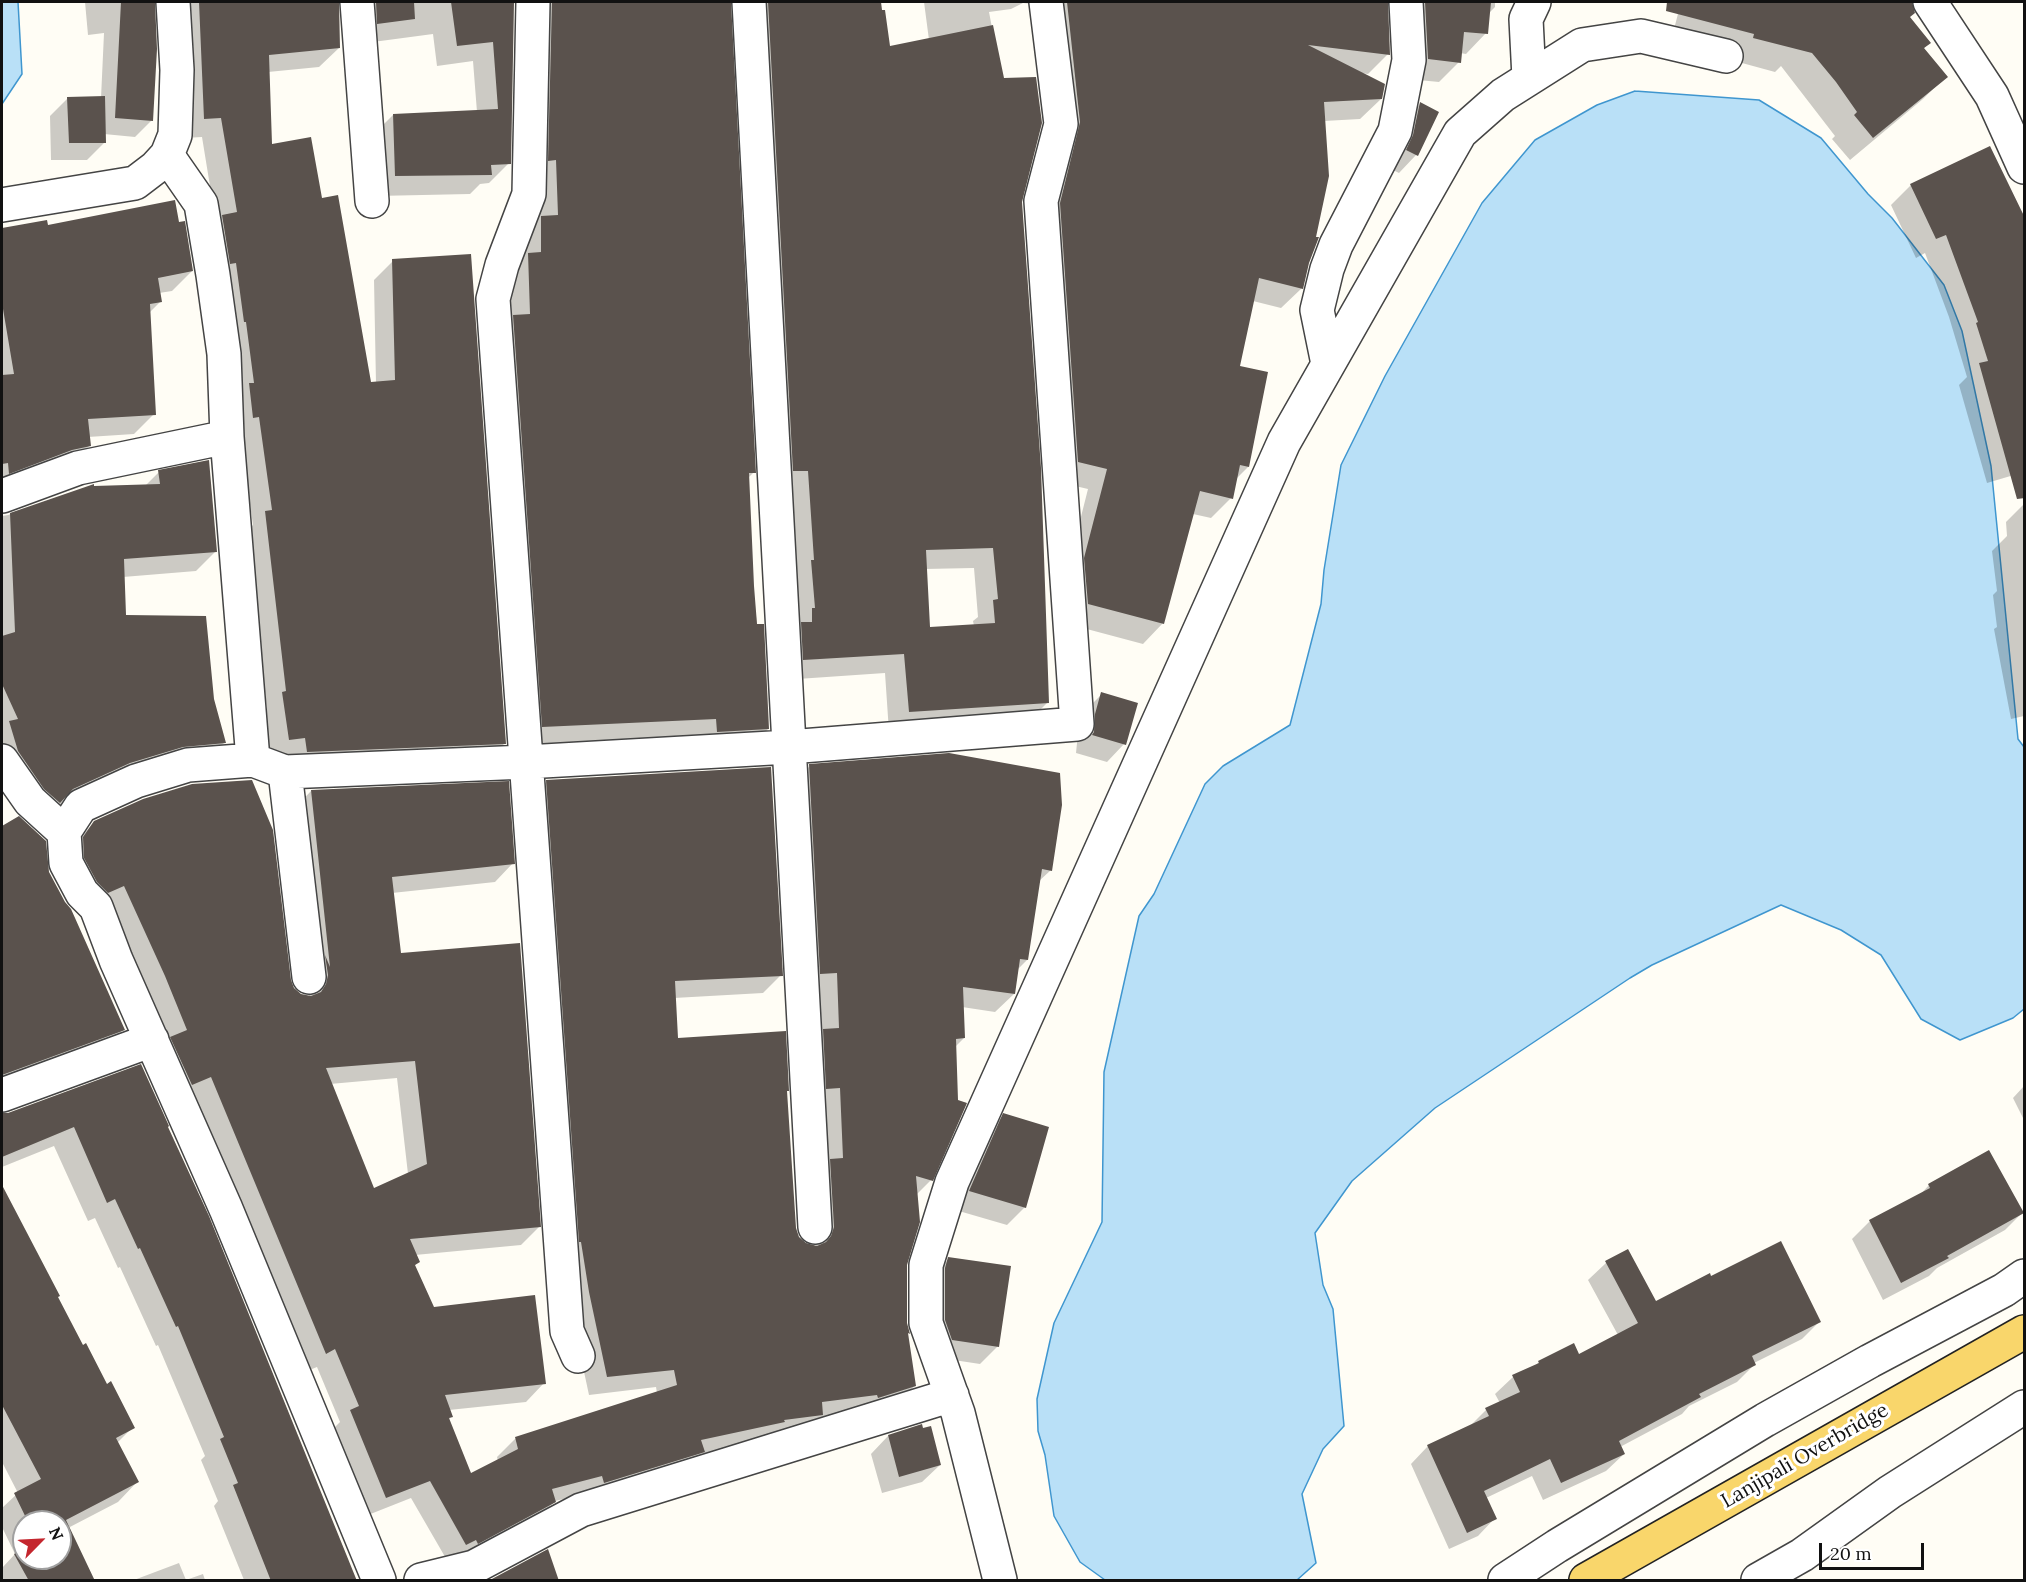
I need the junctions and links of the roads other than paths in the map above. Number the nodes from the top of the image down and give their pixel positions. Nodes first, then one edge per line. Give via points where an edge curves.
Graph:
1 (173, 2) edge
2 (357, 2) edge
3 (533, 2) edge
4 (749, 2) edge
5 (1046, 2) edge
6 (1406, 2) edge
7 (1534, 2) edge
8 (1930, 2) edge
9 (1726, 56) dead end
10 (1529, 78) junction
11 (167, 155) junction
12 (2025, 167) edge
13 (372, 201) dead end
14 (2, 205) edge
15 (1328, 364) junction
16 (227, 437) junction
17 (2, 496) edge
18 (789, 747) junction
19 (2, 760) edge
20 (253, 760) junction
21 (526, 762) junction
22 (285, 772) junction
23 (64, 832) junction
24 (309, 977) dead end
25 (152, 1040) junction
26 (2, 1095) edge
27 (815, 1227) dead end
28 (2025, 1276) edge
29 (2025, 1332) edge
30 (578, 1356) dead end
31 (952, 1395) junction
32 (2025, 1407) edge
33 (379, 1581) edge
34 (421, 1581) edge
35 (1000, 1581) edge
36 (1505, 1581) edge
37 (1586, 1581) edge
38 (1758, 1581) edge

1 - 11 street via 176,135
2 - 13 street
3 - 21 street via 530,194 493,298
4 - 18 street
5 - 18 street via 1061,124 1041,201 1077,724
6 - 15 street via 1409,60 1395,131 1336,245 1317,310
7 - 10 street via 1526,19
8 - 12 street via 1992,96
9 - 10 street via 1641,36 1582,45
10 - 15 street via 1460,133
11 - 14 street via 135,183
11 - 16 street via 201,204 224,354
15 - 31 street via 1284,442 952,1182 926,1264 926,1323
16 - 17 street via 78,468
16 - 20 street
18 - 21 street
18 - 27 street
19 - 23 street via 30,801
20 - 22 street
20 - 23 street via 188,765 136,781 81,806
21 - 22 street
21 - 30 street via 567,1331
22 - 24 street
23 - 25 street via 66,863 82,892 96,907
25 - 26 street
25 - 33 street
28 - 36 street via 1765,1420
29 - 37 main road, Lanjipali Overbridge
31 - 34 street via 581,1510 474,1567
31 - 35 street
32 - 38 street

